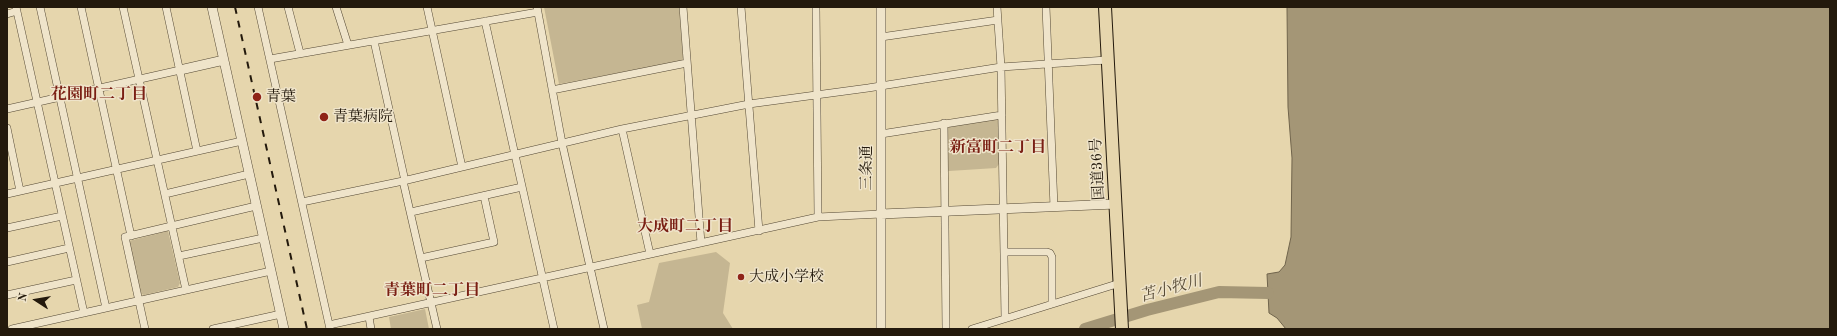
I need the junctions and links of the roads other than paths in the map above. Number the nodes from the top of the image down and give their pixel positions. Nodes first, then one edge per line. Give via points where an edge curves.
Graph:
1 (40, 7) edge
2 (81, 7) edge
3 (123, 7) edge
4 (166, 7) edge
5 (212, 7) edge
6 (258, 7) edge
7 (288, 7) edge
8 (336, 7) edge
9 (427, 7) edge
10 (683, 7) edge
11 (741, 7) edge
12 (816, 7) edge
13 (881, 7) edge
14 (997, 7) edge
15 (1046, 7) edge
16 (1106, 7) edge
17 (17, 9) edge
18 (537, 10) edge
19 (7, 14) edge
20 (998, 20) junction
21 (485, 21) junction
22 (432, 31) junction
23 (881, 38) junction
24 (374, 41) junction
25 (348, 46) junction
26 (300, 53) junction
27 (270, 59) junction
28 (224, 60) junction
29 (1107, 60) junction
30 (687, 63) junction
31 (1048, 64) junction
32 (1001, 67) junction
33 (180, 70) junction
34 (139, 79) junction
35 (881, 86) junction
36 (99, 88) junction
37 (552, 90) junction
38 (817, 95) junction
39 (60, 97) junction
40 (37, 102) junction
41 (749, 104) junction
42 (7, 109) edge
43 (691, 114) junction
44 (1002, 115) junction
45 (944, 123) junction
46 (7, 128) edge
47 (622, 129) junction
48 (881, 134) junction
49 (242, 141) junction
50 (562, 143) junction
51 (197, 151) junction
52 (515, 154) junction
53 (157, 161) junction
54 (462, 167) junction
55 (116, 170) junction
56 (250, 174) junction
57 (78, 179) junction
58 (404, 181) junction
59 (55, 184) junction
60 (522, 187) junction
61 (20, 191) junction
62 (7, 194) edge
63 (165, 194) junction
64 (484, 196) junction
65 (302, 202) junction
66 (1116, 204) junction
67 (256, 206) junction
68 (1054, 207) junction
69 (1003, 209) junction
70 (410, 212) junction
71 (944, 212) junction
72 (881, 214) junction
73 (62, 216) junction
74 (818, 217) junction
75 (172, 226) junction
76 (7, 228) edge
77 (759, 231) junction
78 (131, 236) junction
79 (263, 238) junction
80 (702, 243) junction
81 (69, 248) junction
82 (1004, 252) junction
83 (650, 254) junction
84 (179, 256) junction
85 (421, 258) junction
86 (7, 262) edge
87 (591, 267) junction
88 (271, 271) junction
89 (542, 278) junction
90 (76, 280) junction
91 (1120, 287) junction
92 (186, 290) junction
93 (7, 295) edge
94 (138, 301) junction
95 (431, 303) junction
96 (1052, 304) junction
97 (106, 308) junction
98 (84, 313) junction
99 (281, 314) junction
100 (369, 317) junction
101 (1006, 318) junction
102 (330, 327) edge
103 (12, 329) edge
104 (145, 329) edge
105 (213, 329) edge
106 (284, 329) edge
107 (371, 329) edge
108 (437, 329) edge
109 (554, 329) edge
110 (604, 329) edge
111 (881, 329) edge
112 (946, 329) edge
113 (972, 329) edge
114 (1122, 329) edge

1 - 39 street
2 - 36 street
3 - 34 street
4 - 33 street
5 - 28 street
6 - 27 street
7 - 26 street
8 - 25 street
9 - 22 street
10 - 30 street
11 - 41 street
12 - 38 street
13 - 23 street, 三条通
14 - 20 street
15 - 31 street
16 - 29 highway, 国道36号
17 - 19 street
17 - 40 street
18 - 21 street
18 - 37 street
20 - 23 street
20 - 32 street
21 - 22 street
21 - 52 street
22 - 24 street
22 - 54 street
23 - 35 street, 三条通
24 - 25 street
24 - 58 street
25 - 26 street
26 - 27 street
27 - 65 street
28 - 33 street
28 - 49 street
29 - 31 street
29 - 66 highway, 国道36号
30 - 37 street
30 - 43 street
31 - 32 street
31 - 68 street
32 - 35 street
32 - 44 street
33 - 34 street
33 - 51 street
34 - 36 street
34 - 53 street
35 - 38 street
35 - 48 street, 三条通
36 - 39 street
36 - 55 street
37 - 50 street
38 - 41 street
38 - 74 street
39 - 40 street
39 - 57 street
40 - 42 street
40 - 59 street
41 - 43 street
41 - 77 street
43 - 47 street
43 - 80 street
44 - 45 street
44 - 69 street
45 - 48 street
45 - 71 street
46 - 61 street
47 - 50 street
47 - 83 street
48 - 72 street, 三条通
49 - 51 street
49 - 56 street
50 - 52 street
50 - 87 street
51 - 53 street
52 - 54 street
52 - 60 street
53 - 55 street
53 - 63 street
54 - 58 street
55 - 57 street
55 - 78 street
56 - 63 street
56 - 67 street
57 - 59 street
57 - 97 street
58 - 65 street
58 - 70 street
59 - 61 street
59 - 73 street
60 - 64 street
60 - 89 street
61 - 62 street
63 - 75 street
64 - 70 street
64 - 85 street via 494,242
65 - 102 street
66 - 68 street
66 - 91 highway, 国道36号
67 - 75 street
67 - 79 street
68 - 69 street
69 - 71 street
69 - 82 street
70 - 85 street
71 - 72 street
71 - 112 street
72 - 74 street
72 - 111 street, 三条通
73 - 76 street
73 - 81 street
74 - 77 street
75 - 78 street
75 - 84 street
77 - 80 street
78 - 94 street via 125,237
79 - 84 street
79 - 88 street
80 - 83 street
81 - 86 street
81 - 90 street
82 - 96 street via 1050,253
82 - 101 street
83 - 87 street
84 - 92 street
85 - 95 street
87 - 89 street
87 - 110 street
88 - 92 street
88 - 99 street
89 - 95 street
89 - 109 street
90 - 93 street
90 - 98 street
91 - 96 street
91 - 114 highway, 国道36号
92 - 94 street
94 - 97 street
94 - 104 street
95 - 100 street
95 - 108 street
96 - 101 street
97 - 98 street
98 - 103 street
99 - 105 street
99 - 106 street
100 - 102 street
100 - 107 street
101 - 113 street

